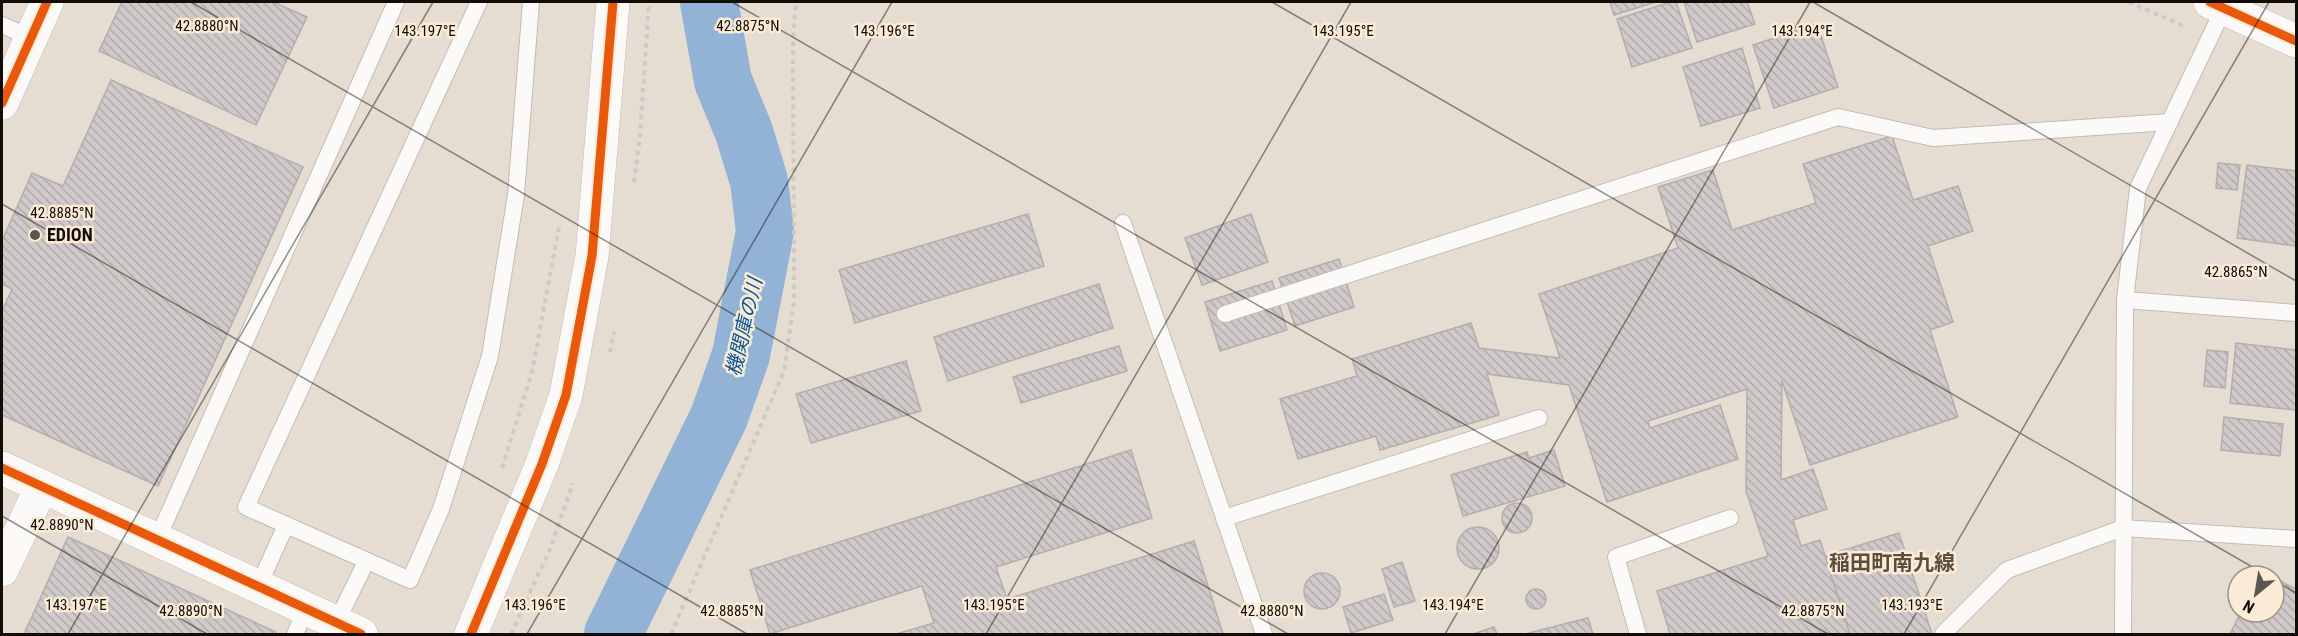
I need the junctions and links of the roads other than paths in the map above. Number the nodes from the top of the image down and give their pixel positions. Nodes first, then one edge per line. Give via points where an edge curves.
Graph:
1 (47, 2) edge
2 (396, 2) edge
3 (479, 2) edge
4 (531, 2) edge
5 (613, 2) edge
6 (2220, 4) edge
7 (2, 25) edge
8 (31, 38) junction
9 (2296, 40) edge
10 (2, 103) edge
11 (2169, 122) junction
12 (1123, 223) dead end
13 (2125, 300) junction
14 (2296, 313) edge
15 (1226, 314) dead end
16 (1539, 418) dead end
17 (2, 468) edge
18 (42, 486) junction
19 (1224, 518) junction
20 (1730, 518) dead end
21 (286, 525) junction
22 (2123, 528) junction
23 (2296, 539) edge
24 (157, 540) junction
25 (366, 561) junction
26 (2, 570) edge
27 (258, 587) junction
28 (301, 622) edge
29 (349, 629) edge
30 (471, 634) edge
31 (1263, 634) edge
32 (1638, 634) edge
33 (1943, 634) edge
34 (2123, 634) edge

1 - 8 street
2 - 24 lane
3 - 21 lane via 246,507
4 - 25 lane via 516,195 490,356 441,509 411,580
5 - 30 street via 592,256 566,395 542,464
6 - 9 street
6 - 11 lane
7 - 8 lane
8 - 10 street
11 - 13 lane via 2138,188
11 - 15 lane via 1933,138 1838,117
12 - 19 lane
13 - 14 lane
13 - 22 lane
16 - 19 lane
17 - 18 street
18 - 24 street
18 - 26 street
19 - 31 lane
20 - 32 lane via 1616,557
21 - 25 lane
21 - 27 lane
22 - 23 lane
22 - 33 lane via 2007,570
22 - 34 lane
24 - 27 street
25 - 29 lane
27 - 28 street
28 - 29 street

